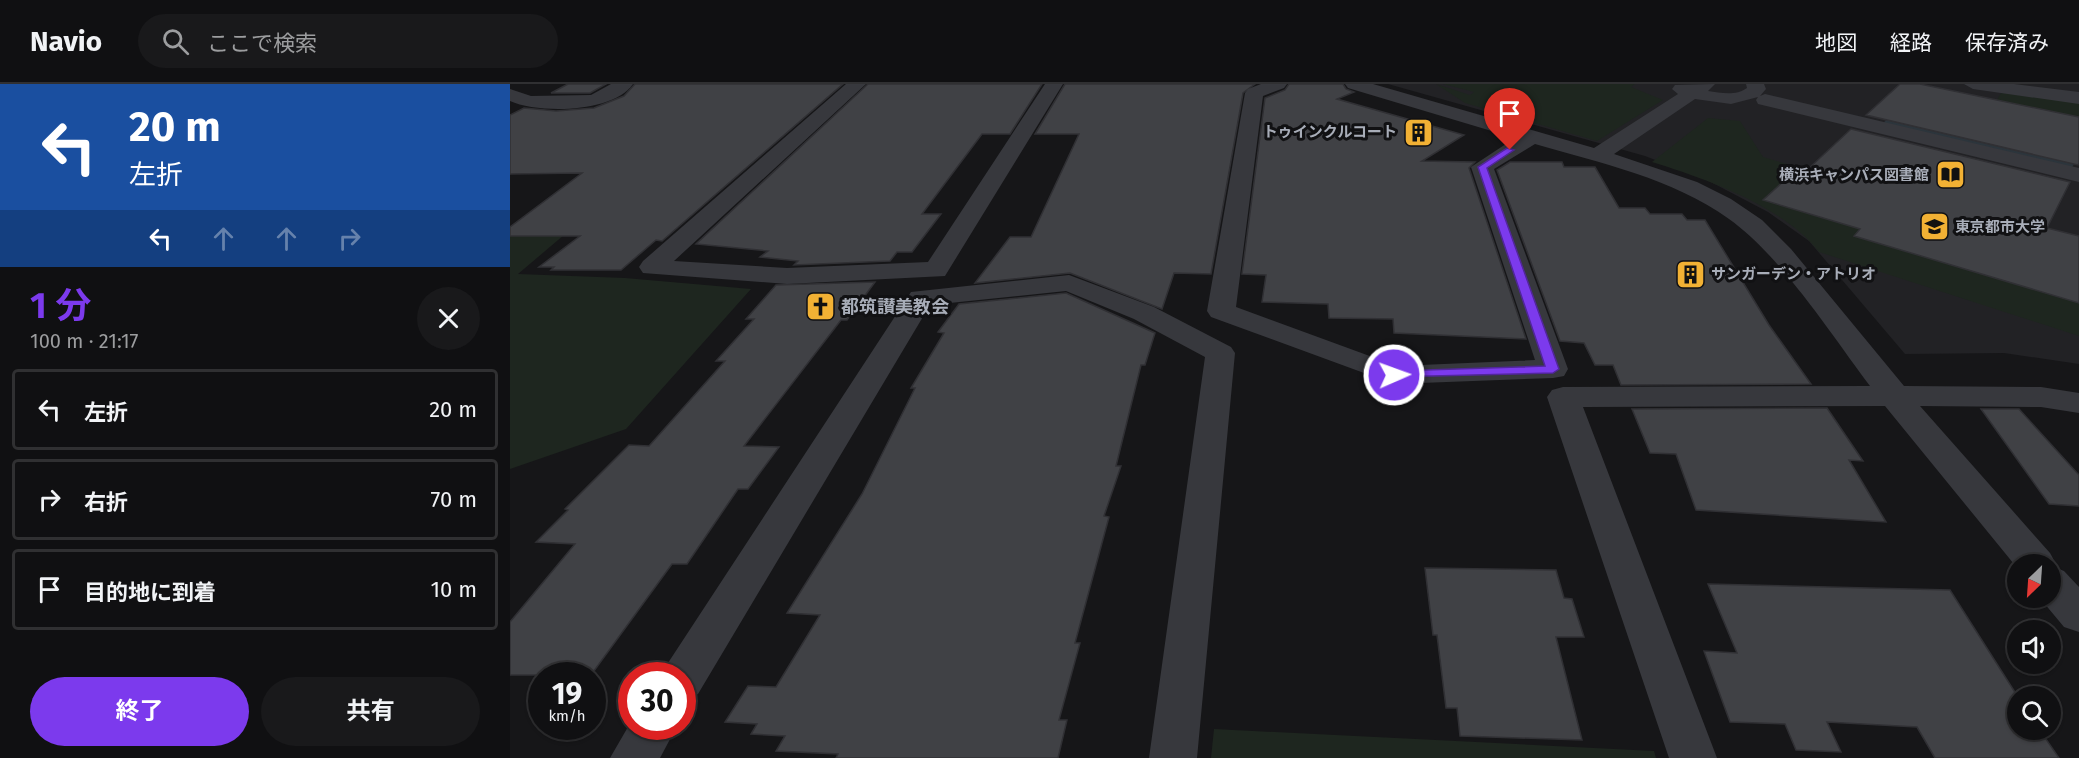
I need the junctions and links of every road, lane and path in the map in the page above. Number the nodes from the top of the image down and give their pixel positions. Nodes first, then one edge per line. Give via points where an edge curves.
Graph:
1 (624, 84) edge
2 (857, 84) edge
3 (1054, 84) edge
4 (1278, 84) edge
5 (1354, 84) edge
6 (1671, 84) edge
7 (1973, 84) edge
8 (1699, 88) edge
9 (1760, 92) edge
10 (510, 94) edge
11 (2079, 98) edge
12 (1533, 136) junction
13 (1598, 155) junction
14 (2079, 176) edge
15 (1895, 397) junction
16 (2079, 403) edge
17 (2028, 554) edge
18 (2061, 595) edge
19 (2079, 615) edge
20 (693, 662) edge
21 (645, 740) edge
22 (634, 758) edge
23 (1173, 758) edge
24 (1693, 758) edge

1 - 10 street via 595,101 528,102
2 - 3 street via 652,267 787,276 936,270
4 - 12 street via 1254,93 1221,311 1394,375 1553,369 1482,167
5 - 12 street
6 - 8 street
7 - 11 street
8 - 9 street via 1712,97 1743,96 1757,89
8 - 13 street
9 - 14 street
12 - 13 street
13 - 15 street via 1700,190 1762,232
15 - 16 street via 2041,397
15 - 17 street
15 - 24 street via 1563,397
18 - 19 street
20 - 23 street via 921,298 1069,283 1144,313 1220,353
21 - 22 street

